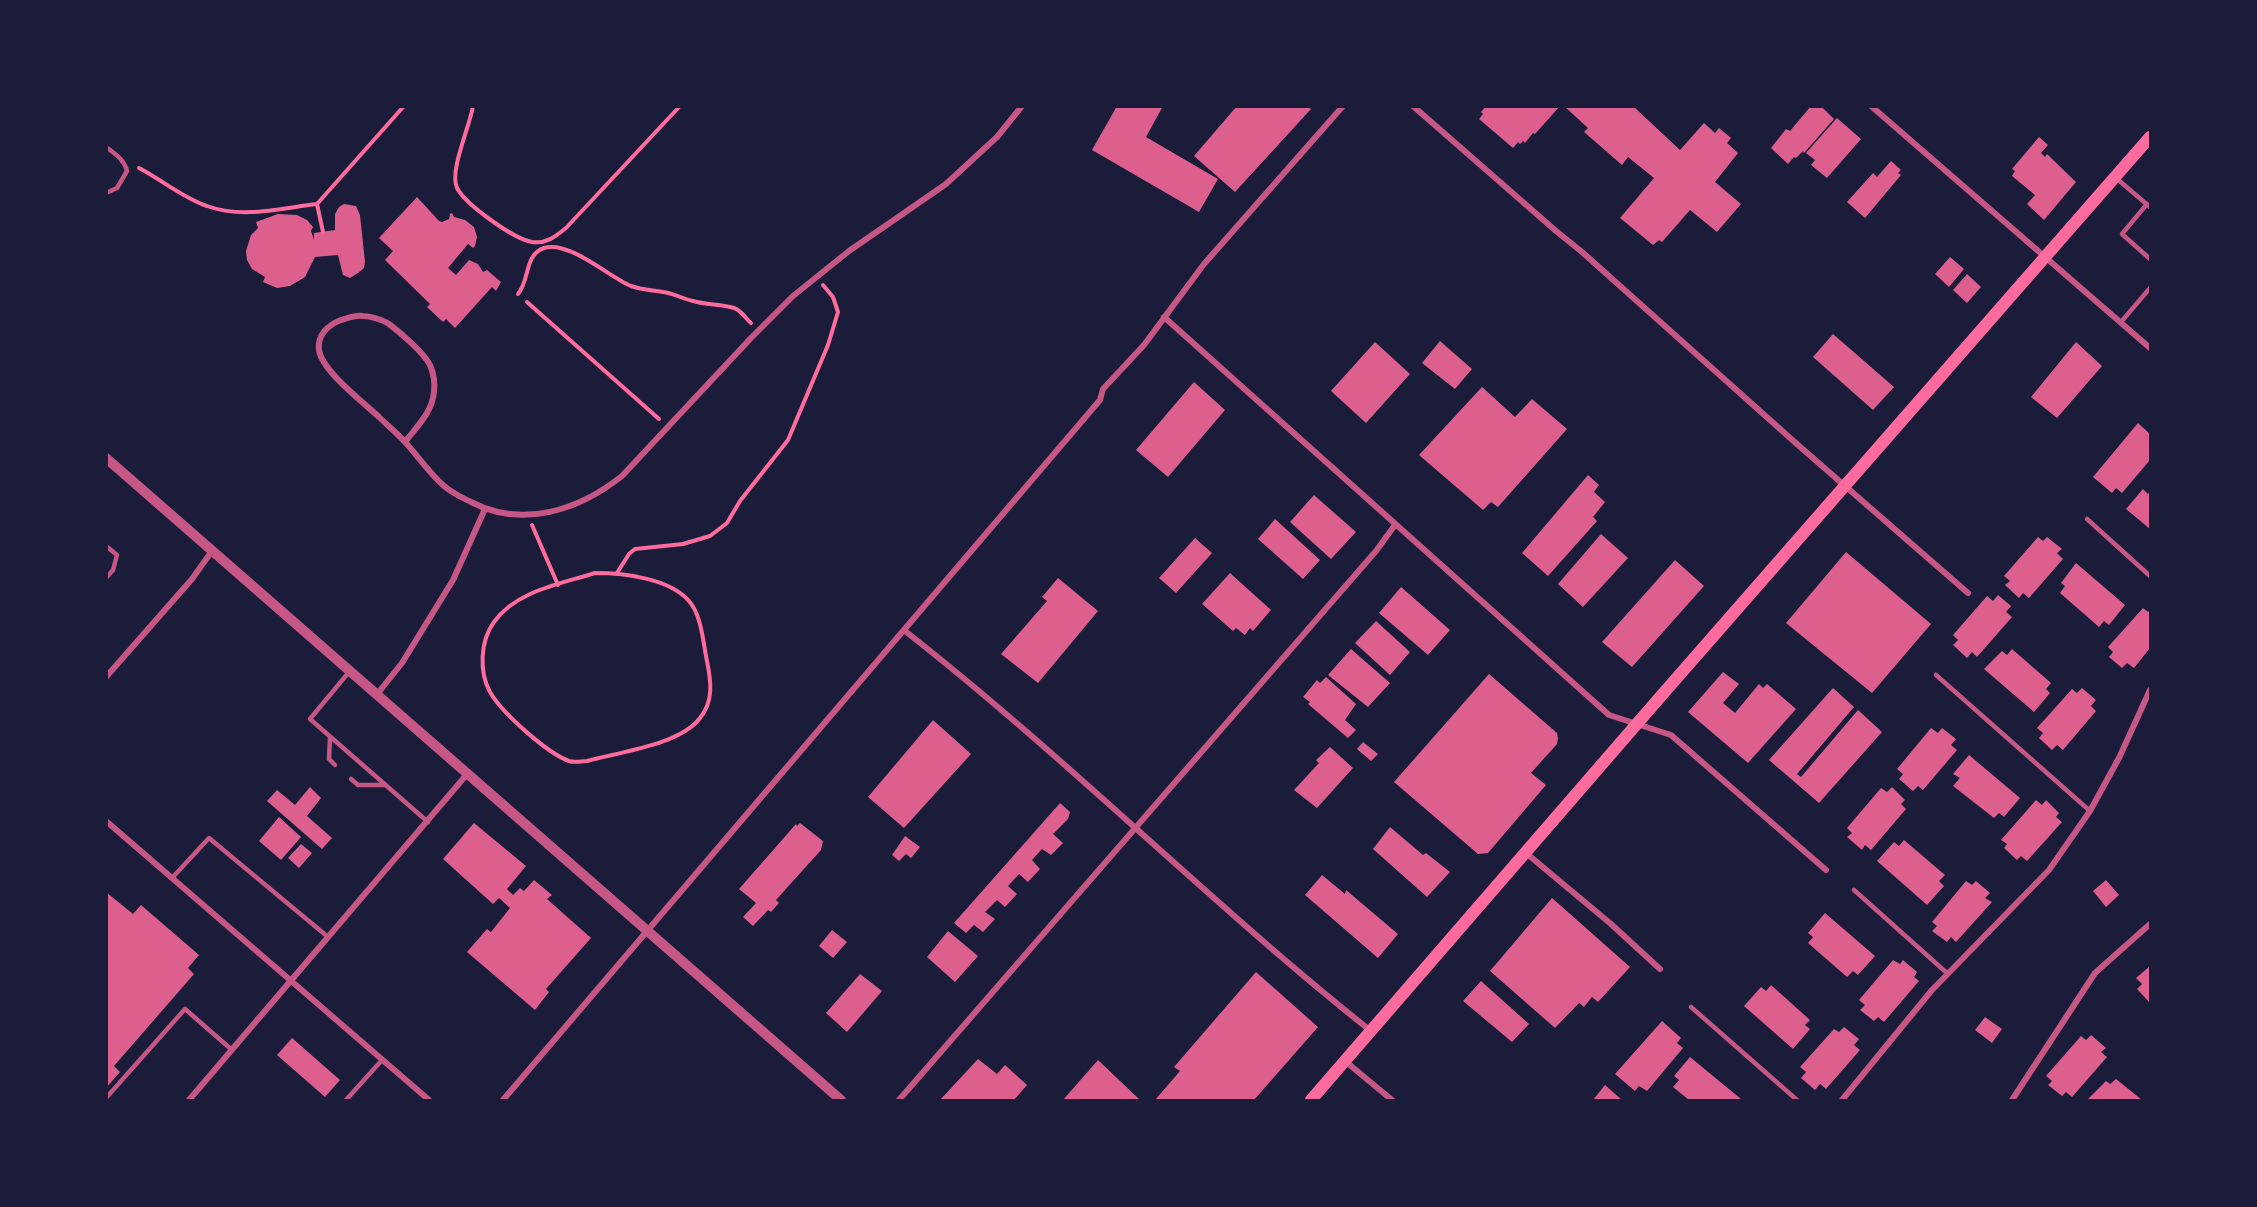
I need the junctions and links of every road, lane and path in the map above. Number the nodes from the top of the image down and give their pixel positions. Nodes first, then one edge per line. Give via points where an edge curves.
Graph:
1 (404, 106) edge
2 (474, 106) edge
3 (680, 106) edge
4 (1022, 106) edge
5 (1343, 106) edge
6 (1413, 106) edge
7 (1871, 106) edge
8 (2151, 136) edge
9 (106, 147) edge
10 (120, 158) junction
11 (2115, 176) junction
12 (106, 193) edge
13 (317, 204) junction
14 (2149, 206) edge
15 (323, 232) dead end
16 (553, 238) junction
17 (532, 242) junction
18 (558, 248) junction
19 (536, 253) junction
20 (2046, 256) junction
21 (2151, 259) edge
22 (817, 277) junction
23 (2151, 288) edge
24 (518, 294) dead end
25 (527, 302) dead end
26 (1164, 317) junction
27 (2121, 322) junction
28 (758, 331) junction
29 (2151, 348) edge
30 (668, 427) junction
31 (405, 441) junction
32 (106, 458) edge
33 (1845, 485) junction
34 (485, 510) junction
35 (528, 516) junction
36 (2086, 519) dead end
37 (1395, 525) junction
38 (106, 546) edge
39 (213, 550) junction
40 (617, 573) junction
41 (2151, 576) edge
42 (106, 578) edge
43 (558, 585) junction
44 (1968, 593) dead end
45 (905, 631) junction
46 (351, 670) junction
47 (1936, 675) dead end
48 (106, 677) edge
49 (2151, 690) edge
50 (378, 693) junction
51 (1638, 725) junction
52 (330, 737) junction
53 (335, 765) dead end
54 (468, 772) junction
55 (351, 779) dead end
56 (386, 784) junction
57 (2090, 811) junction
58 (106, 821) edge
59 (428, 822) junction
60 (1135, 827) junction
61 (1526, 853) junction
62 (1826, 870) dead end
63 (172, 878) junction
64 (1854, 890) dead end
65 (2151, 924) edge
66 (648, 932) junction
67 (328, 937) junction
68 (1660, 969) dead end
69 (1948, 974) junction
70 (290, 981) junction
71 (1691, 1007) dead end
72 (1371, 1031) junction
73 (232, 1050) junction
74 (382, 1060) junction
75 (1346, 1061) junction
76 (106, 1098) edge
77 (2013, 1100) edge
78 (189, 1101) edge
79 (346, 1101) edge
80 (429, 1101) edge
81 (503, 1101) edge
82 (841, 1101) edge
83 (899, 1101) edge
84 (1311, 1101) edge
85 (1392, 1101) edge
86 (1797, 1101) edge
87 (1842, 1101) edge

1 - 13 path
2 - 17 path via 456,173 457,188 492,221
3 - 16 path
4 - 22 street via 997,137 946,184
5 - 26 street via 1204,264
6 - 33 street
7 - 20 street
8 - 11 main road
9 - 10 lane
10 - 12 lane via 127,171 125,178
10 - 13 path via 199,203 229,212
11 - 14 lane
11 - 20 main road
13 - 15 path
14 - 21 lane via 2121,234
16 - 17 path
16 - 18 path via 552,243
17 - 19 path
18 - 19 path
18 - 28 path via 577,254 628,285 736,309
19 - 24 path
20 - 27 street
20 - 33 main road
22 - 28 street
22 - 40 path via 833,297 838,312 788,440 726,523 695,542 635,549
23 - 27 lane
25 - 30 path
26 - 37 street
26 - 45 street via 1103,389 1100,400
27 - 29 street
28 - 30 street
30 - 35 street via 609,487 575,505
31 - 31 street via 431,408 435,392 430,364 387,322 364,316 335,322 318,341 319,353 328,369
31 - 34 street via 442,485
32 - 39 street
33 - 44 street
33 - 51 main road
34 - 35 street
34 - 50 street via 453,580 402,663
35 - 43 path
36 - 41 lane
37 - 51 street via 1609,715
37 - 60 street
38 - 42 lane via 117,555
39 - 46 street
39 - 48 street
40 - 43 path via 595,573
40 - 43 path via 652,581 690,601 699,622 711,689 700,719 679,735 587,761 572,762 538,742 490,692 484,672 482,658 493,624 509,606
45 - 60 street
45 - 66 street
46 - 50 street
46 - 52 lane via 310,719
47 - 57 lane
49 - 57 street
50 - 54 street
51 - 61 main road
51 - 62 street via 1671,735 1683,744
52 - 53 lane via 329,759
52 - 56 lane
54 - 59 street
54 - 66 street
55 - 56 lane via 358,785
56 - 59 lane
57 - 69 street via 2049,870
58 - 63 street
59 - 67 street
60 - 72 street via 1313,985
60 - 83 street
61 - 68 street
61 - 72 main road
63 - 67 lane via 208,838
63 - 70 street
64 - 69 lane
65 - 77 street via 2095,973
66 - 81 street
66 - 82 street
67 - 70 street
69 - 87 street
70 - 73 street
70 - 74 street
71 - 86 lane
72 - 75 main road
73 - 76 lane via 185,1009
73 - 78 street
74 - 79 lane
74 - 80 street
75 - 84 main road
75 - 85 street

